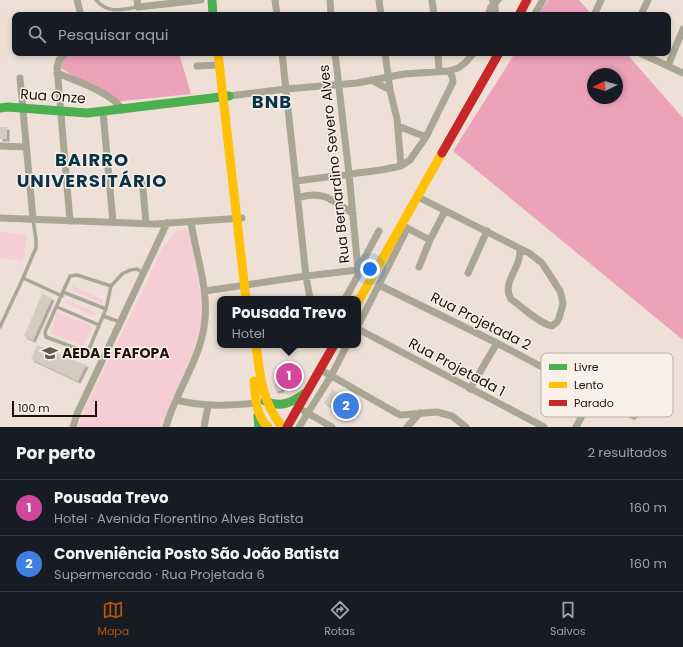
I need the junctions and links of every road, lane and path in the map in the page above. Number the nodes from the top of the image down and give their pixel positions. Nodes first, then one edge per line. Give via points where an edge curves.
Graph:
1 (77, 0) edge
2 (96, 0) edge
3 (201, 0) edge
4 (212, 0) edge
5 (218, 0) edge
6 (276, 0) edge
7 (330, 0) edge
8 (379, 0) edge
9 (432, 0) edge
10 (527, 0) edge
11 (543, 0) edge
12 (601, 0) edge
13 (648, 0) edge
14 (495, 1) edge
15 (158, 2) edge
16 (137, 3) edge
17 (80, 12) edge
18 (213, 12) edge
19 (220, 12) edge
20 (277, 12) edge
21 (332, 12) edge
22 (381, 12) edge
23 (434, 12) edge
24 (488, 12) edge
25 (495, 12) edge
26 (521, 12) edge
27 (536, 12) edge
28 (595, 12) edge
29 (642, 12) edge
30 (683, 29) edge
31 (64, 56) edge
32 (218, 56) edge
33 (224, 56) edge
34 (282, 56) edge
35 (336, 56) edge
36 (385, 56) edge
37 (438, 56) edge
38 (471, 56) edge
39 (497, 56) edge
40 (646, 56) edge
41 (219, 65) junction
42 (197, 66) dead end
43 (668, 66) junction
44 (439, 70) junction
45 (449, 71) junction
46 (57, 73) junction
47 (683, 73) edge
48 (388, 77) junction
49 (20, 78) dead end
50 (371, 80) junction
51 (339, 85) junction
52 (286, 89) junction
53 (390, 90) junction
54 (226, 96) junction
55 (0, 108) edge
56 (23, 108) junction
57 (122, 110) junction
58 (61, 111) junction
59 (103, 112) junction
60 (398, 126) junction
61 (426, 137) junction
62 (0, 146) edge
63 (26, 147) junction
64 (401, 166) junction
65 (349, 174) junction
66 (142, 178) dead end
67 (296, 180) junction
68 (301, 197) junction
69 (418, 197) junction
70 (445, 211) junction
71 (353, 214) junction
72 (0, 218) edge
73 (239, 218) junction
74 (32, 220) junction
75 (70, 221) junction
76 (113, 222) junction
77 (190, 222) junction
78 (146, 223) junction
79 (167, 224) junction
80 (404, 227) junction
81 (379, 231) dead end
82 (487, 231) junction
83 (430, 240) junction
84 (520, 250) junction
85 (419, 267) dead end
86 (359, 271) junction
87 (143, 273) junction
88 (468, 273) dead end
89 (306, 276) junction
90 (372, 277) junction
91 (23, 278) junction
92 (247, 284) junction
93 (379, 285) junction
94 (111, 286) junction
95 (205, 291) junction
96 (64, 292) junction
97 (62, 296) junction
98 (246, 296) edge
99 (250, 296) edge
100 (309, 296) edge
101 (346, 296) edge
102 (361, 297) edge
103 (57, 307) junction
104 (106, 309) junction
105 (103, 316) junction
106 (361, 320) edge
107 (120, 322) junction
108 (99, 325) junction
109 (0, 328) edge
110 (361, 331) edge
111 (497, 343) junction
112 (252, 348) edge
113 (256, 348) edge
114 (332, 348) edge
115 (345, 348) edge
116 (541, 367) edge
117 (321, 370) junction
118 (331, 376) junction
119 (258, 382) junction
120 (309, 389) junction
121 (470, 389) junction
122 (176, 400) junction
123 (261, 402) junction
124 (208, 406) junction
125 (298, 408) junction
126 (308, 413) junction
127 (420, 413) junction
128 (258, 416) junction
129 (582, 417) edge
130 (73, 427) edge
131 (166, 427) edge
132 (204, 427) edge
133 (259, 427) edge
134 (268, 427) edge
135 (282, 427) edge
136 (287, 427) edge
137 (299, 427) edge
138 (332, 427) edge
139 (407, 427) edge
140 (466, 427) edge
141 (544, 427) edge
142 (576, 427) edge

1 - 17 street
2 - 16 lane via 112,10
3 - 15 street
4 - 18 main road
5 - 19 main road
6 - 20 street
7 - 21 street
8 - 22 street
9 - 23 street
10 - 26 main road
11 - 27 street
12 - 28 street
13 - 29 street
14 - 24 street
14 - 25 street
15 - 16 street
30 - 43 street
31 - 46 street via 58,64
32 - 41 main road
33 - 54 main road
34 - 52 street
35 - 51 street, Rua Bernardino Severo Alves
36 - 48 street
37 - 44 street
38 - 45 street via 458,68
39 - 69 main road
40 - 43 street
41 - 42 street
41 - 54 main road
43 - 47 street
44 - 45 street
44 - 48 street
45 - 61 street via 453,82
46 - 57 street via 114,100
46 - 58 street
48 - 50 street
48 - 53 street
49 - 56 street
50 - 51 street
50 - 53 street
51 - 52 street
51 - 65 street, Rua Bernardino Severo Alves
52 - 54 street
52 - 67 street
53 - 60 street
54 - 57 main road, Rua Onze
54 - 73 main road
55 - 56 main road, Rua Onze
56 - 58 main road, Rua Onze
56 - 63 street
57 - 59 main road, Rua Onze
58 - 59 main road, Rua Onze
58 - 75 street
59 - 76 street
60 - 61 street
60 - 64 street
61 - 64 street via 410,160
62 - 63 street
63 - 74 street
64 - 65 street
65 - 67 street
65 - 71 street, Rua Bernardino Severo Alves
66 - 78 street
67 - 68 street
68 - 71 street via 314,194 324,196
68 - 89 street
69 - 70 street
69 - 80 main road
70 - 82 street
70 - 83 street
71 - 86 street, Rua Bernardino Severo Alves
72 - 74 street
73 - 77 street
73 - 92 main road
74 - 75 street
74 - 91 lane via 36,248
75 - 76 street
76 - 78 street
77 - 79 street
77 - 95 street
78 - 79 street
79 - 87 street
80 - 83 street
80 - 90 main road
80 - 93 street via 398,248
81 - 86 street
82 - 84 street
82 - 88 street
83 - 85 street
84 - 84 street via 542,263 560,291 563,304 557,322 552,326 536,318 508,294
86 - 89 street
86 - 90 street
86 - 101 street
87 - 94 lane via 137,269 130,270 122,274
87 - 107 street
89 - 92 street
89 - 100 street
90 - 102 main road
91 - 97 lane
91 - 109 lane
92 - 95 street
92 - 98 main road
92 - 99 main road
93 - 106 street
93 - 111 street, Rua Projetada 2
94 - 96 lane via 73,274 69,277
94 - 104 lane
95 - 122 street via 204,327 194,362
96 - 97 lane
96 - 104 lane
97 - 103 lane
103 - 108 lane
103 - 108 lane via 45,332 46,338 86,352
104 - 105 lane
105 - 107 lane
105 - 108 lane
107 - 130 street
110 - 121 street, Rua Projetada 1
111 - 116 street, Rua Projetada 2
111 - 121 street
112 - 119 main road
113 - 119 main road
114 - 117 main road
115 - 118 street
117 - 118 street
117 - 120 main road
118 - 126 street
118 - 127 street via 400,415
119 - 123 main road
120 - 123 main road via 294,401 284,405
120 - 125 main road
121 - 141 street, Rua Projetada 1
122 - 124 street
122 - 131 street
123 - 124 street
123 - 128 main road
123 - 135 main road
124 - 132 street
125 - 126 street
125 - 136 main road
126 - 137 street
126 - 138 street
127 - 139 street
127 - 140 street via 446,414
128 - 133 main road
128 - 134 main road
129 - 142 street

